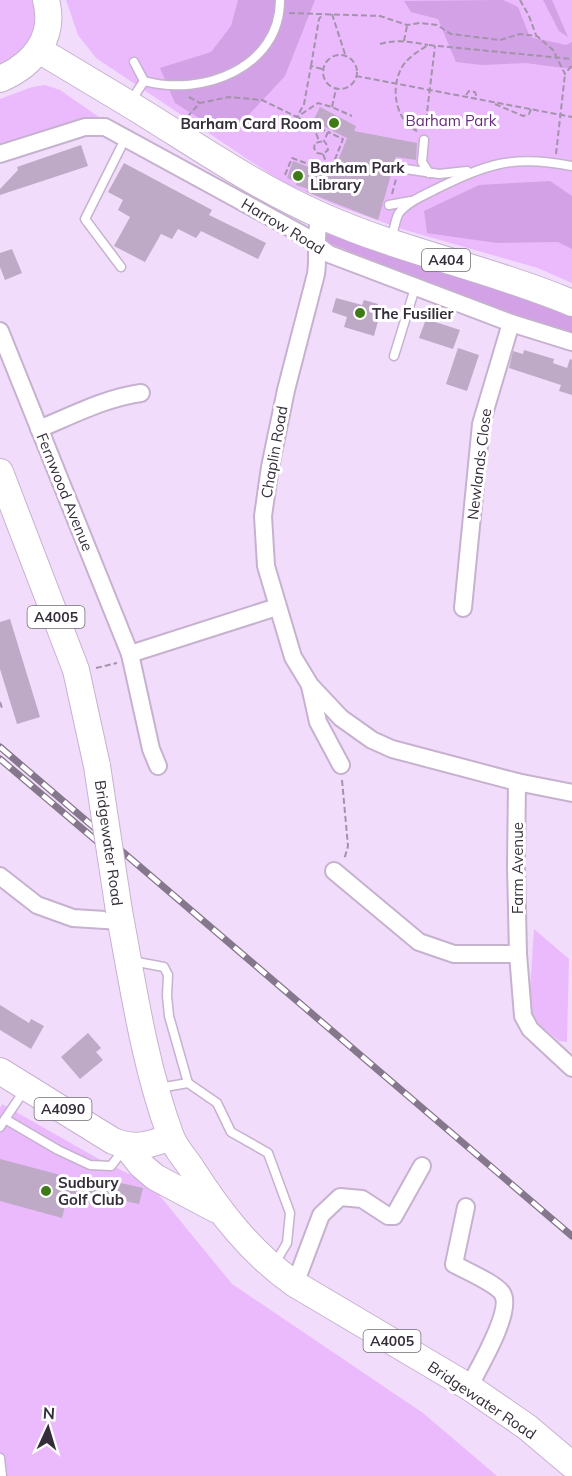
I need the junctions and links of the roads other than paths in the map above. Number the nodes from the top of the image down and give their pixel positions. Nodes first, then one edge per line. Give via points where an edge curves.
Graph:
1 (46, 0) edge
2 (280, 0) edge
3 (39, 50) junction
4 (134, 62) dead end
5 (0, 79) edge
6 (144, 81) junction
7 (129, 104) junction
8 (424, 138) road end
9 (125, 139) junction
10 (0, 154) edge
11 (572, 166) edge
12 (399, 168) road end
13 (473, 171) junction
14 (429, 173) junction
15 (414, 201) junction
16 (389, 205) road end
17 (320, 216) junction
18 (390, 243) junction
19 (316, 245) junction
20 (121, 267) dead end
21 (416, 288) junction
22 (572, 303) edge
23 (511, 323) junction
24 (0, 331) edge
25 (572, 342) edge
26 (393, 356) dead end
27 (141, 393) dead end
28 (39, 429) junction
29 (0, 472) edge
30 (277, 607) junction
31 (463, 608) dead end
32 (130, 654) junction
33 (310, 685) junction
34 (341, 765) road end
35 (158, 766) dead end
36 (517, 782) junction
37 (572, 793) edge
38 (334, 871) road end
39 (0, 876) edge
40 (120, 916) junction
41 (518, 954) junction
42 (127, 960) junction
43 (572, 1068) edge
44 (0, 1071) edge
45 (188, 1083) junction
46 (26, 1087) junction
47 (157, 1089) junction
48 (3, 1123) edge
49 (171, 1137) junction
50 (126, 1146) junction
51 (422, 1166) dead end
52 (466, 1207) dead end
53 (218, 1210) junction
54 (272, 1268) junction
55 (295, 1284) junction
56 (469, 1387) junction
57 (0, 1458) edge
58 (572, 1465) edge
59 (2, 1476) edge

1 - 3 main road via 47,30
2 - 6 lane via 275,32 260,53 244,66 199,84 173,86
3 - 5 main road via 21,69
3 - 7 main road, Harrow Road / A404
4 - 6 lane
6 - 7 lane
7 - 17 main road, Harrow Road / A404 via 227,166
8 - 14 lane via 422,162
9 - 10 street, Harrow Road via 105,127 85,126
9 - 19 street, Harrow Road
9 - 20 lane via 85,219
11 - 13 lane via 518,160
12 - 14 lane
13 - 14 lane
13 - 15 lane
15 - 16 lane
15 - 18 lane via 399,213
17 - 18 main road, Harrow Road / A404
17 - 19 street, Chaplin Road
18 - 22 main road, Harrow Road / A404 via 532,286
19 - 21 street, Harrow Road via 329,254
19 - 30 street, Chaplin Road via 316,274 283,401 263,516 267,566
21 - 23 street, Harrow Road
21 - 26 lane
23 - 25 street, Harrow Road
23 - 31 street, Newlands Close via 481,424
24 - 28 street, Fernwood Avenue
27 - 28 street via 98,403
28 - 32 street, Fernwood Avenue
29 - 40 main road, Bridgewater Road / A4005, bridge via 76,670 97,766
30 - 32 street
30 - 33 street, Chaplin Road via 293,657
32 - 35 street, Fernwood Avenue
33 - 34 street, Chaplin Road via 318,722
33 - 36 street, Chaplin Road via 341,718 372,740
36 - 37 street, Chaplin Road
36 - 41 street, Farm Avenue
38 - 41 street via 419,942 454,954
39 - 40 street via 38,905 73,918
40 - 42 main road, Bridgewater Road / A4005
41 - 43 street, Farm Avenue via 523,1016 530,1029
42 - 45 lane via 164,967 168,975 169,1016
42 - 47 main road, Bridgewater Road / A4005
44 - 46 main road, A4090
45 - 47 lane
45 - 54 lane via 217,1103 231,1132 268,1153 290,1213 287,1243
46 - 48 lane
46 - 50 main road, A4090
47 - 49 main road, Bridgewater Road / A4005
48 - 50 lane via 90,1165 111,1166
49 - 50 main road via 145,1147
49 - 53 main road, Bridgewater Road / A4005
50 - 53 main road, Bridgewater Road / A4005 via 155,1177
51 - 55 street via 394,1216 362,1199 340,1197 321,1215
52 - 56 street via 454,1264 500,1290 505,1298 493,1342
53 - 54 main road, Bridgewater Road / A4005
54 - 55 main road, Bridgewater Road / A4005
55 - 56 main road, Bridgewater Road / A4005
56 - 58 main road, Bridgewater Road / A4005 via 527,1427
57 - 59 lane

